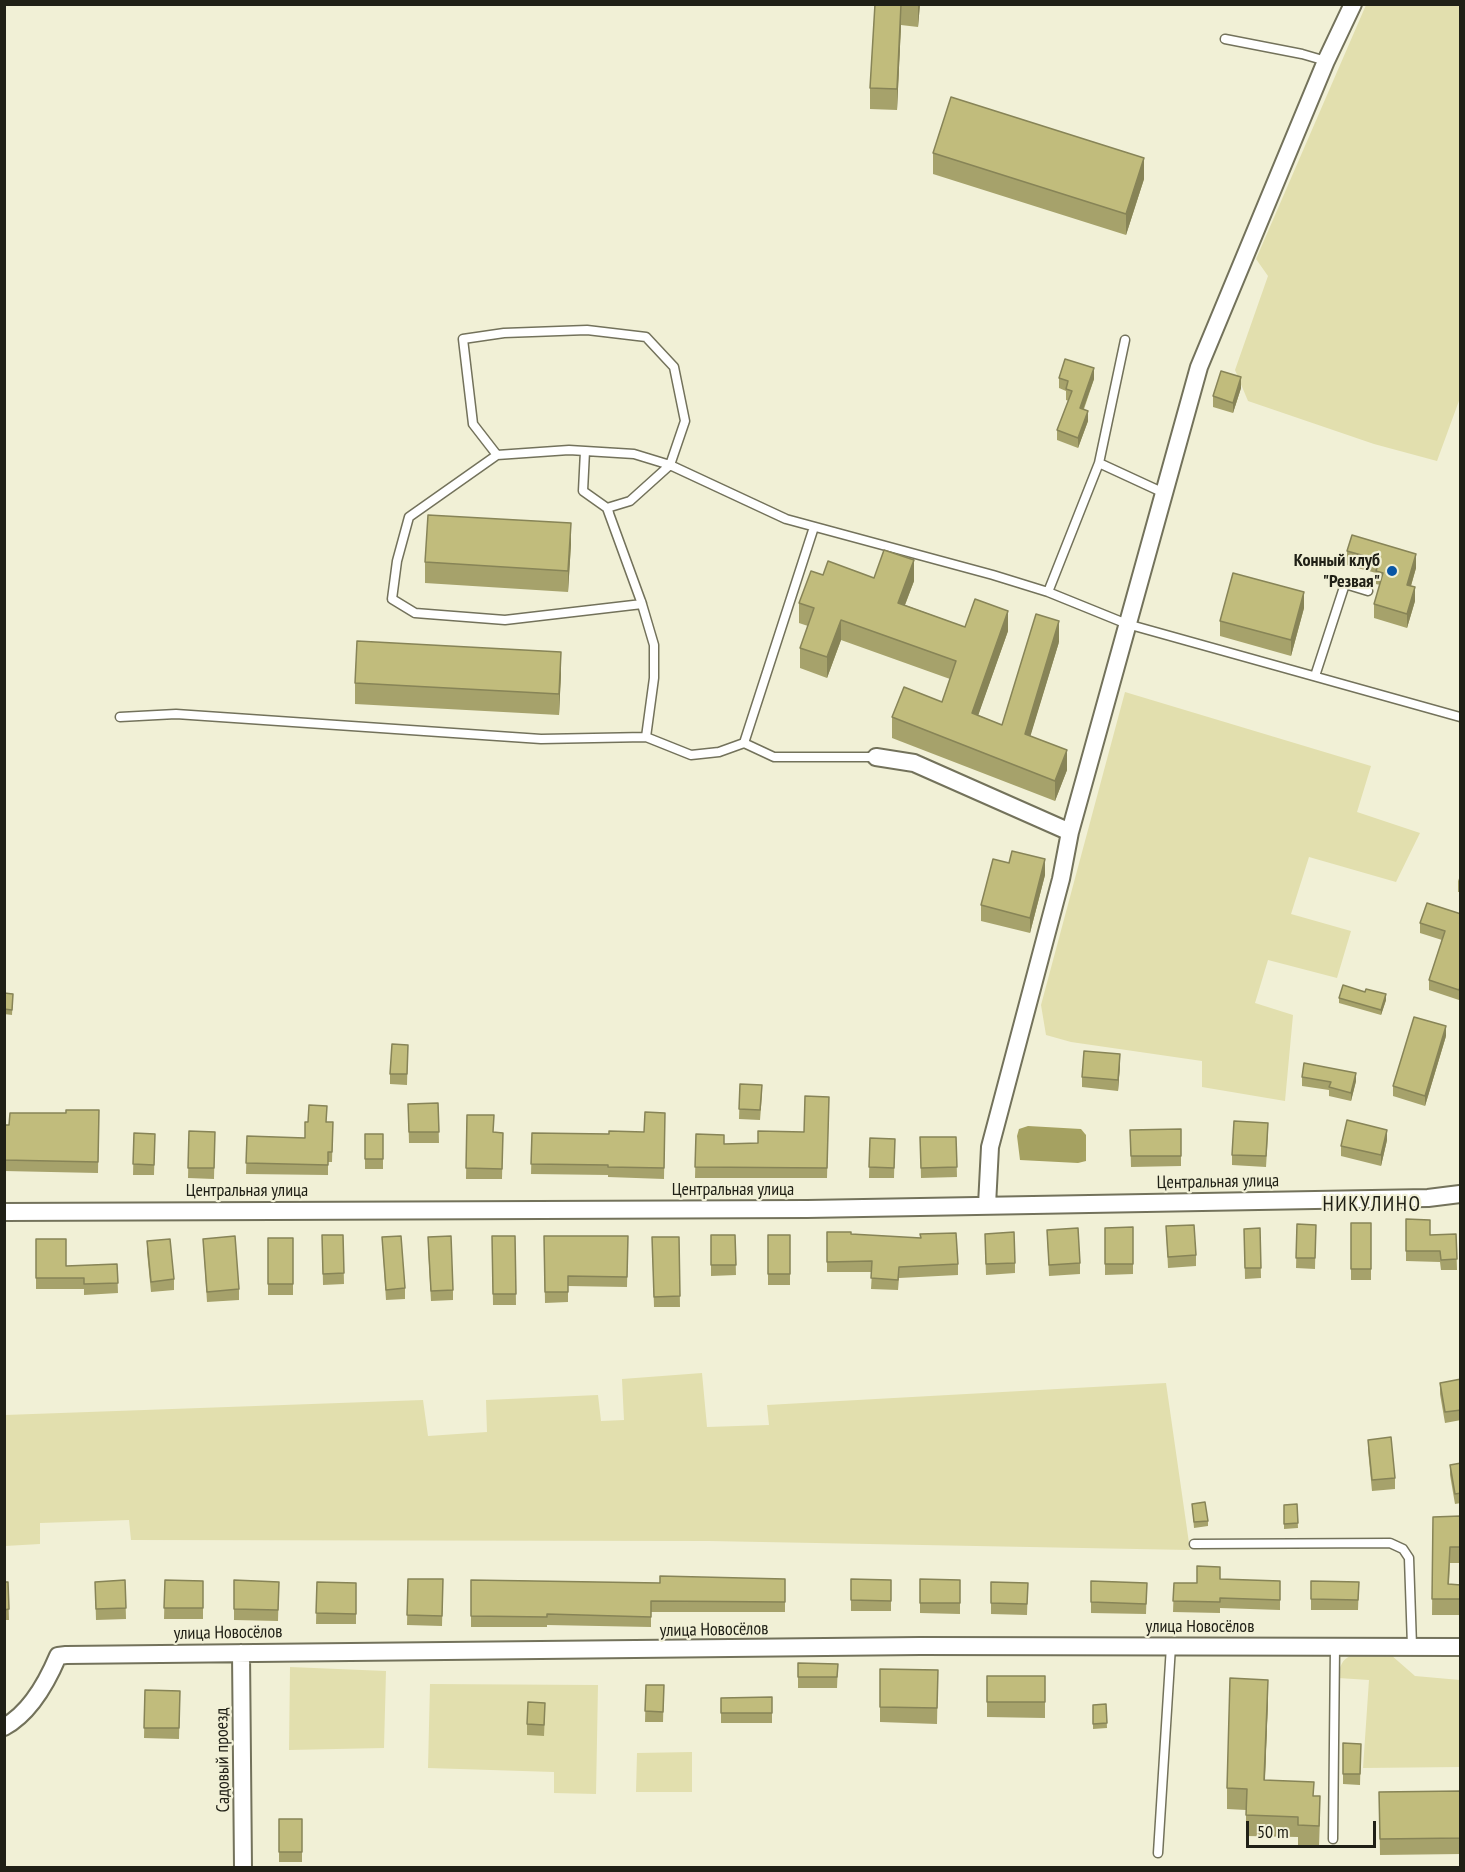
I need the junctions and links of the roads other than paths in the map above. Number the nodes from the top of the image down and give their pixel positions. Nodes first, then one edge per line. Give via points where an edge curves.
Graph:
1 (1353, 4) edge
2 (1225, 39) dead end
3 (1326, 61) junction
4 (1125, 340) dead end
5 (585, 451) junction
6 (497, 455) junction
7 (1099, 463) junction
8 (670, 465) junction
9 (1164, 493) junction
10 (607, 508) junction
11 (814, 527) junction
12 (1368, 591) dead end
13 (1048, 592) junction
14 (642, 604) junction
15 (1127, 624) junction
16 (1315, 676) junction
17 (120, 717) dead end
18 (1461, 717) edge
19 (646, 737) junction
20 (744, 743) junction
21 (876, 758) joint
22 (1071, 832) junction
23 (1461, 1194) edge
24 (987, 1205) junction
25 (4, 1212) edge
26 (1194, 1544) dead end
27 (1171, 1646) junction
28 (1412, 1646) junction
29 (1335, 1647) junction
30 (1461, 1647) edge
31 (241, 1653) junction
32 (4, 1727) edge
33 (1333, 1839) dead end
34 (1158, 1853) dead end
35 (243, 1868) edge

1 - 3 street
2 - 3 lane
3 - 9 street via 1199,367
4 - 7 lane
5 - 6 lane
5 - 8 lane via 634,454
5 - 10 lane via 583,491
6 - 8 lane via 473,424 463,339 586,330 646,337 674,367 685,421
6 - 14 lane via 409,517 392,599 415,613 505,620
7 - 9 lane
7 - 13 lane
8 - 10 lane via 630,501
8 - 11 lane via 786,519
9 - 15 street
10 - 14 lane
11 - 13 lane
11 - 20 lane
12 - 16 lane via 1345,584
13 - 15 lane
14 - 19 lane via 654,645
15 - 16 lane
15 - 22 street
16 - 18 lane
17 - 19 lane via 176,714 542,739
19 - 20 lane via 691,755 719,752
20 - 21 lane via 774,757
21 - 22 street via 915,762
22 - 24 street via 990,1147
23 - 24 street, Центральная улица via 1428,1198
24 - 25 street, Центральная улица
26 - 28 lane via 1390,1543 1403,1549 1408,1558
27 - 29 street, улица Новосёлов
27 - 31 street, улица Новосёлов
27 - 34 lane
28 - 29 street, улица Новосёлов
28 - 30 street, улица Новосёлов
29 - 33 lane
31 - 32 street, улица Новосёлов via 58,1656 37,1696 14,1722
31 - 35 street, Садовый проезд

